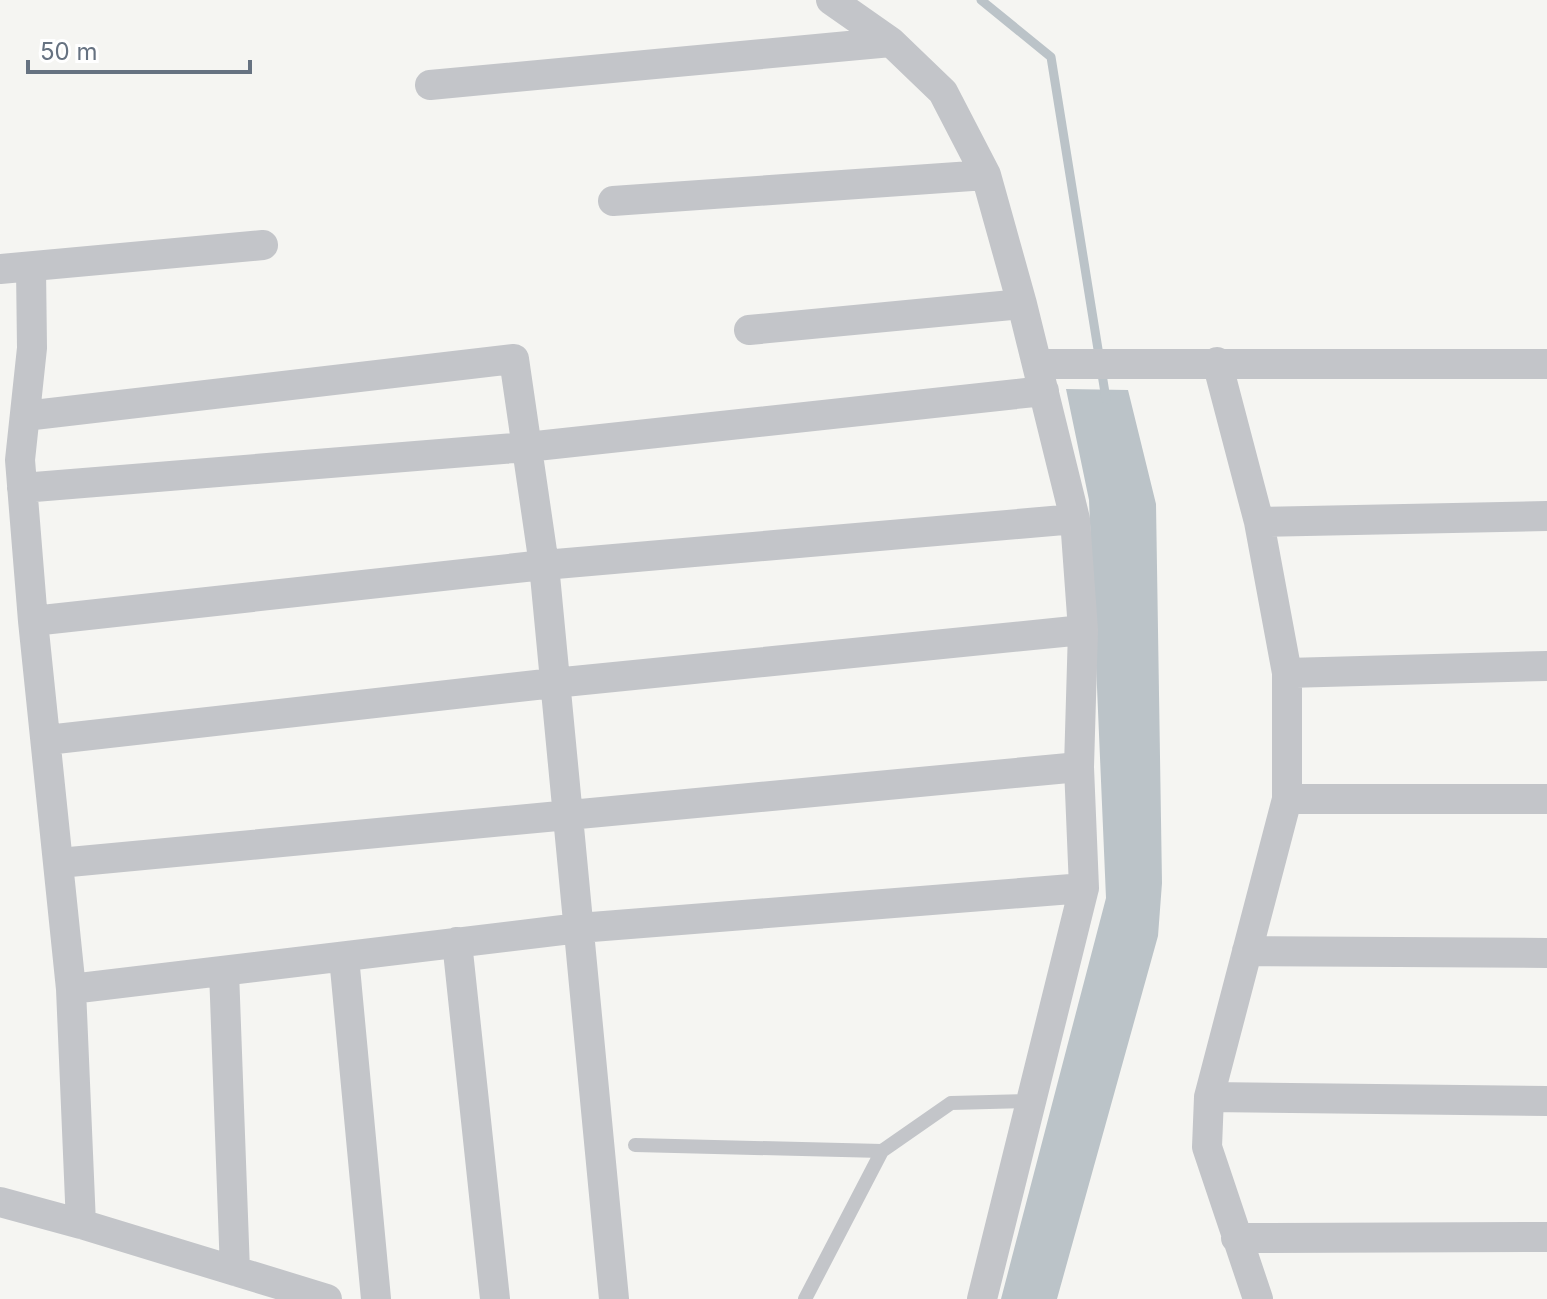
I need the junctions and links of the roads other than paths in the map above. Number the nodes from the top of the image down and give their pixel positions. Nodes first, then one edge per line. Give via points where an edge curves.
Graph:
1 (831, 0) edge
2 (891, 42) junction
3 (430, 85) dead end
4 (986, 175) junction
5 (613, 201) dead end
6 (263, 245) dead end
7 (31, 268) junction
8 (0, 269) edge
9 (1022, 304) junction
10 (749, 330) dead end
11 (1217, 362) junction
12 (1547, 364) edge
13 (1041, 378) junction
14 (25, 416) junction
15 (527, 447) junction
16 (22, 488) junction
17 (1547, 516) edge
18 (1075, 519) junction
19 (1259, 522) junction
20 (544, 565) junction
21 (33, 621) junction
22 (1083, 630) junction
23 (1547, 666) edge
24 (1287, 673) junction
25 (554, 683) junction
26 (47, 740) junction
27 (1079, 767) junction
28 (1287, 799) junction
29 (1547, 799) edge
30 (566, 816) junction
31 (59, 863) junction
32 (1084, 888) junction
33 (579, 928) junction
34 (457, 942) junction
35 (1247, 951) junction
36 (1547, 953) edge
37 (344, 957) junction
38 (224, 971) junction
39 (71, 989) junction
40 (1209, 1097) junction
41 (1032, 1101) junction
42 (1547, 1101) edge
43 (635, 1145) dead end
44 (882, 1151) junction
45 (0, 1202) edge
46 (81, 1224) junction
47 (1547, 1237) edge
48 (1236, 1238) junction
49 (235, 1271) junction
50 (327, 1299) edge
51 (376, 1299) edge
52 (495, 1299) edge
53 (614, 1299) edge
54 (805, 1299) edge
55 (982, 1299) edge
56 (1258, 1299) edge

1 - 2 street
2 - 3 street
2 - 4 street via 943,92
4 - 5 street
4 - 9 street
6 - 7 street
7 - 8 street
7 - 14 street via 32,348
9 - 10 street
9 - 13 street
11 - 12 street
11 - 13 street
11 - 19 street
13 - 15 street
13 - 18 street
14 - 15 street via 514,359
14 - 16 street
15 - 16 street
15 - 20 street
16 - 21 street
17 - 19 street
18 - 20 street
18 - 22 street
19 - 24 street
20 - 21 street
20 - 25 street
21 - 26 street
22 - 25 street
22 - 27 street
23 - 24 street
24 - 28 street
25 - 26 street
25 - 30 street
26 - 31 street
27 - 30 street
27 - 32 street
28 - 29 street
28 - 35 street
30 - 31 street
30 - 33 street
31 - 39 street
32 - 33 street
32 - 41 street
33 - 34 street
33 - 53 street
34 - 37 street
34 - 52 street
35 - 36 street
35 - 40 street
37 - 38 street
37 - 51 street
38 - 39 street
38 - 49 street
39 - 46 street
40 - 42 street
40 - 48 street via 1207,1147
41 - 44 lane via 951,1103
41 - 55 street
43 - 44 lane
44 - 54 lane
45 - 46 street
46 - 49 street
47 - 48 street
48 - 56 street
49 - 50 street

